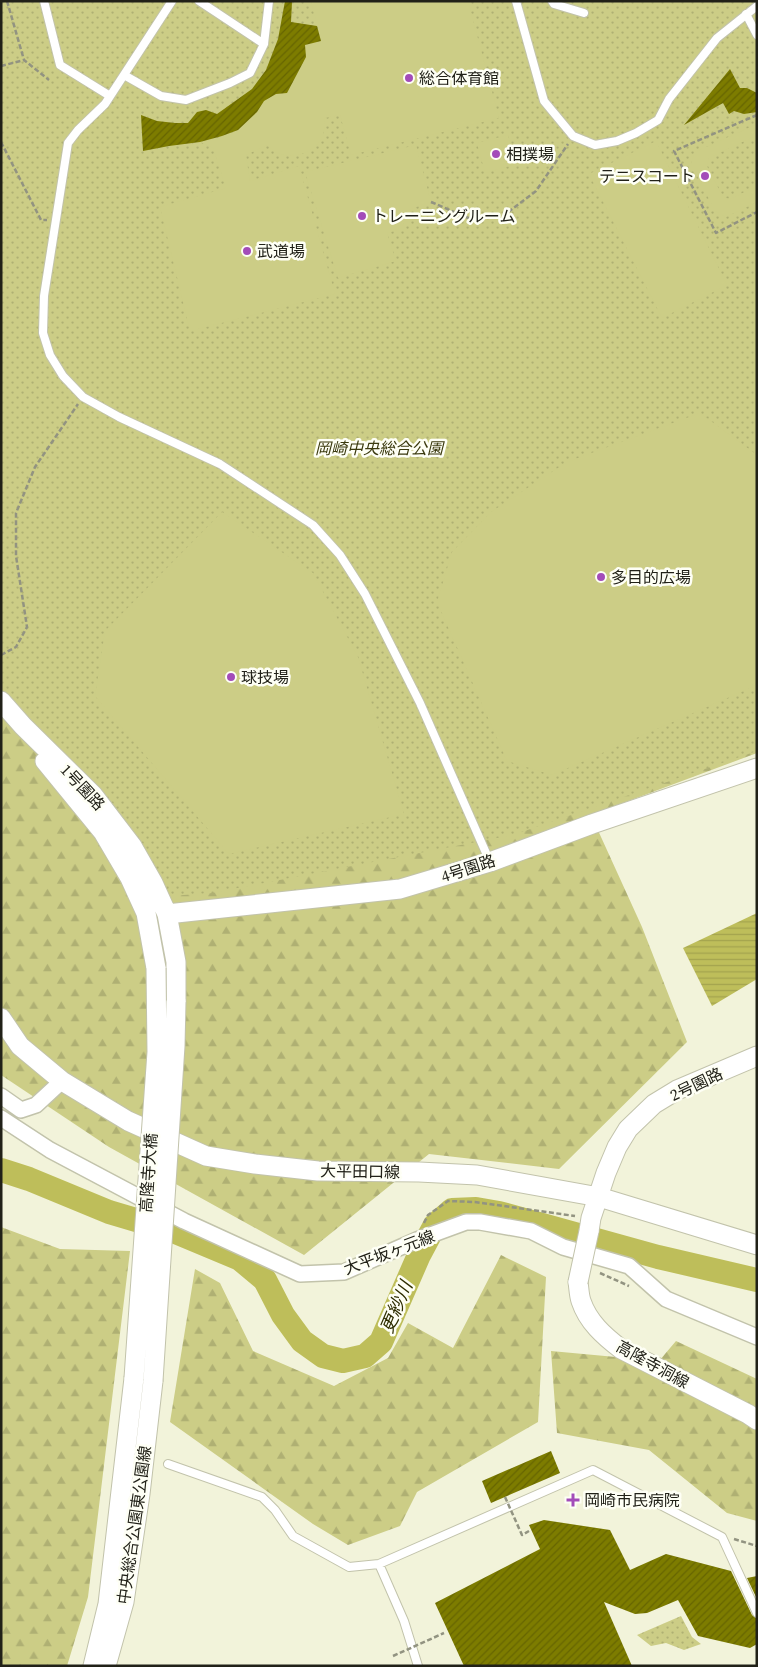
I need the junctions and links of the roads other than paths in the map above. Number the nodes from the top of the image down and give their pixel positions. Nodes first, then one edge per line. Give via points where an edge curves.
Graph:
1 (44, 1) edge
2 (172, 1) edge
3 (199, 1) edge
4 (269, 1) edge
5 (516, 1) edge
6 (552, 1) edge
7 (757, 6) edge
8 (584, 13) dead end
9 (746, 14) junction
10 (757, 35) edge
11 (264, 44) junction
12 (124, 75) junction
13 (110, 96) junction
14 (1, 701) edge
15 (23, 726) junction
16 (757, 768) edge
17 (490, 862) junction
18 (166, 914) junction
19 (176, 1002) joint
20 (1, 1018) edge
21 (757, 1056) edge
22 (62, 1081) junction
23 (1, 1096) edge
24 (1, 1118) edge
25 (599, 1197) junction
26 (757, 1245) edge
27 (580, 1273) joint
28 (757, 1337) edge
29 (153, 1382) joint
30 (757, 1420) edge
31 (168, 1464) dead end
32 (379, 1564) junction
33 (757, 1614) edge
34 (93, 1666) edge
35 (106, 1666) edge
36 (418, 1666) edge

1 - 13 lane via 60,64
2 - 12 lane
3 - 11 lane
4 - 11 lane
5 - 9 lane via 544,100 573,136 595,145 617,141 658,120 669,99 718,38
6 - 8 lane
7 - 9 lane
9 - 10 lane
11 - 12 lane via 250,73 186,100 161,96
12 - 13 lane
13 - 17 lane via 68,143 44,296 44,333 50,355 63,376 83,397 220,464 313,525 340,555 365,594 420,704
14 - 15 street, 1号園路
15 - 18 street, 1号園路 via 93,795 132,846
15 - 34 street, 高隆寺大橋, bridge via 49,768 103,832 130,878 146,913 156,968 157,1052 134,1378 108,1604
16 - 17 street, 4号園路
17 - 18 street, 4号園路 via 400,889
18 - 19 street, 1号園路 via 176,962
19 - 29 street, 高隆寺大橋, bridge
20 - 22 street, 大平田口線 via 20,1046
21 - 25 street, 2号園路 via 677,1090 654,1104 628,1129 606,1173
22 - 23 street via 36,1105 22,1110
22 - 25 street, 大平田口線 via 128,1121 206,1156 318,1170 477,1175
24 - 28 street, 大平坂ヶ元線 via 50,1150 184,1221 300,1274 344,1272 417,1240 466,1222 480,1222 531,1231 563,1248 629,1266 666,1299
25 - 26 street, 大平田口線
25 - 27 street, 2号園路, bridge
27 - 30 street, 高隆寺洞線 via 581,1301 602,1335 621,1349
29 - 35 street, 中央総合公園東公園線 via 124,1602
31 - 32 lane via 262,1498 293,1536 349,1567
32 - 33 lane via 593,1470 722,1537
32 - 36 lane via 404,1621

